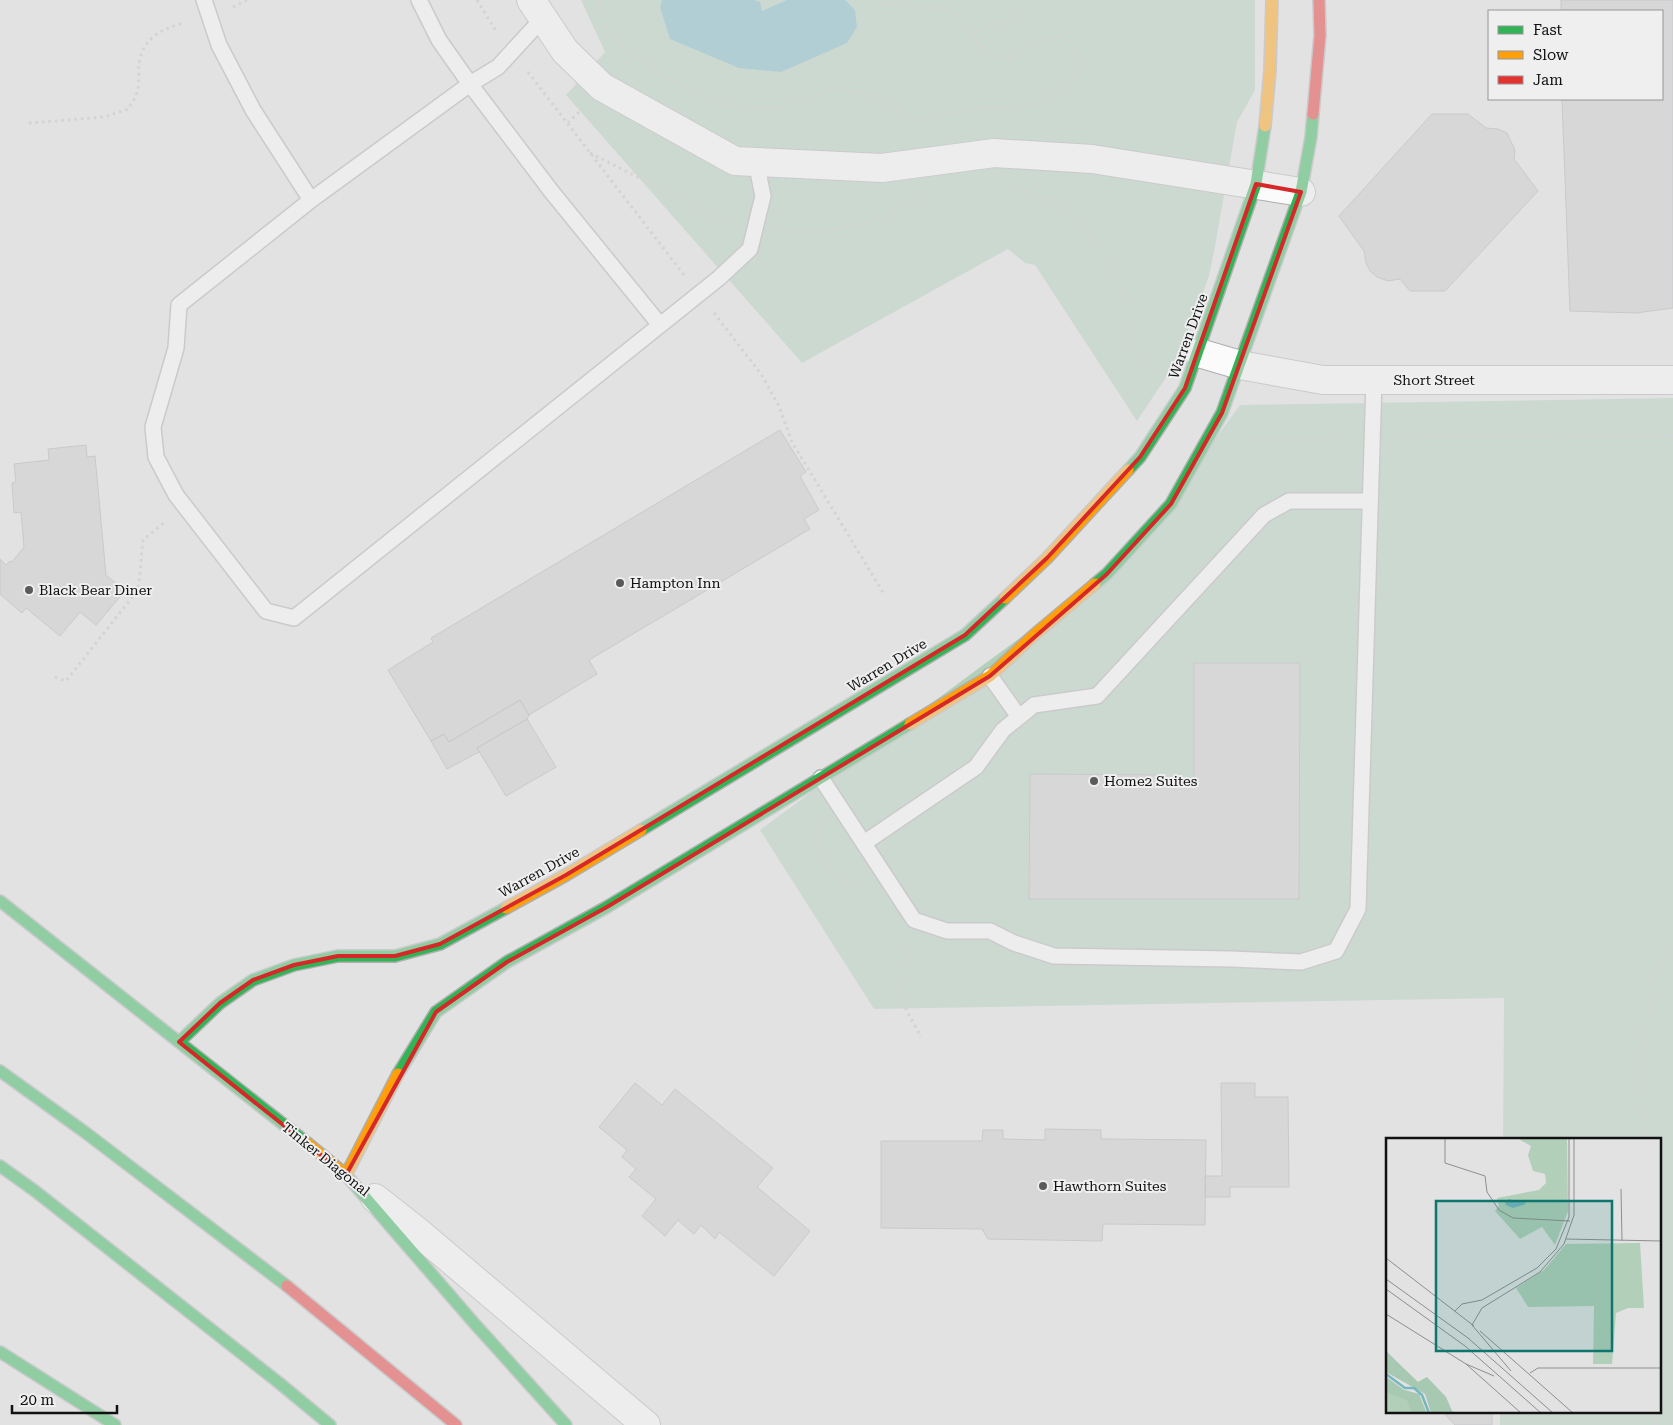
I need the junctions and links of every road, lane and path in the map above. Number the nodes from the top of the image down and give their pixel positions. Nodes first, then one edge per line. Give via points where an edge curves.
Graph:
1 (204, 0) edge
2 (247, 0) edge
3 (419, 0) edge
4 (599, 0) edge
5 (875, 0) edge
6 (1024, 0) edge
7 (1272, 0) edge
8 (1319, 0) edge
9 (537, 9) edge
10 (209, 16) junction
11 (969, 32) junction
12 (470, 84) junction
13 (29, 123) dead end
14 (590, 153) dead end
15 (756, 162) junction
16 (1256, 184) junction
17 (1011, 187) dead end
18 (1300, 192) junction
19 (933, 193) dead end
20 (311, 200) junction
21 (756, 226) junction
22 (660, 325) junction
23 (1198, 353) junction
24 (1240, 365) junction
25 (1374, 380) junction
26 (1673, 380) edge
27 (1180, 396) junction
28 (1222, 413) junction
29 (1673, 436) edge
30 (1372, 437) junction
31 (1370, 501) junction
32 (185, 507) junction
33 (990, 676) junction
34 (55, 677) dead end
35 (1019, 717) junction
36 (821, 778) junction
37 (864, 844) junction
38 (0, 900) edge
39 (1673, 946) edge
40 (179, 1042) junction
41 (0, 1071) edge
42 (1646, 1138) edge
43 (0, 1166) edge
44 (346, 1175) junction
45 (0, 1352) edge
46 (1657, 1412) edge
47 (115, 1425) edge
48 (330, 1425) edge
49 (456, 1425) edge
50 (566, 1425) edge
51 (646, 1425) edge
52 (1655, 1425) edge

1 - 10 lane
2 - 10 path
3 - 12 lane via 440,40
4 - 11 path via 599,12 606,27 633,55 706,100 742,107 776,108 832,88 863,93 909,116 929,118 978,108 1005,110 1037,104 1057,93 1079,74 1079,60 1071,42 1060,35 1042,39 1022,55 1006,59 989,56
5 - 11 path via 957,12
6 - 11 path via 1016,17
7 - 16 main road, Warren Drive via 1271,64
8 - 18 main road via 1320,35 1310,137
9 - 12 lane via 498,67
9 - 15 street via 565,51 602,88 735,160
10 - 13 path via 167,28 146,44 139,62 137,92 128,110 104,117
10 - 20 lane via 219,45 253,110
12 - 20 lane
12 - 22 lane
14 - 21 path via 730,224
15 - 16 street via 882,168 994,153 1092,159
15 - 21 lane via 763,196
16 - 18 street
16 - 23 main road, Warren Drive
17 - 27 path via 1055,203 1088,230 1111,264 1123,292 1126,334 1143,362
18 - 24 main road
19 - 21 path via 886,217 834,229 817,232
20 - 32 lane via 179,306 176,348 153,427 156,457
21 - 22 lane via 750,249
22 - 32 lane via 294,618 266,611
23 - 24 street, Short Street
23 - 27 main road, Warren Drive
24 - 25 street, Short Street via 1323,380
24 - 28 main road
25 - 26 street, Short Street
25 - 30 lane
27 - 40 main road, Warren Drive via 1140,457 1047,558 965,635 566,875 440,944 395,956 338,956 294,965 253,980 220,1003
28 - 30 path via 1239,434 1251,438
28 - 33 main road via 1170,504 1108,574
29 - 30 path
30 - 31 lane
31 - 35 lane via 1289,501 1264,515 1096,696 1034,705
31 - 37 lane via 1358,909 1336,951 1302,962 1054,956 990,931 947,931 914,920
32 - 34 path via 144,540 137,591 66,681
33 - 35 lane
33 - 36 main road
35 - 37 lane via 1003,730 976,768
36 - 37 lane
36 - 44 main road via 607,907 507,962 436,1012
38 - 40 main road, Tinker Diagonal
39 - 42 path via 1652,979 1649,998 1640,1076
40 - 44 main road, Tinker Diagonal
41 - 49 main road via 306,1301
43 - 48 main road
44 - 50 main road
44 - 51 street, Tinker Diagonal
45 - 47 main road
46 - 52 path

